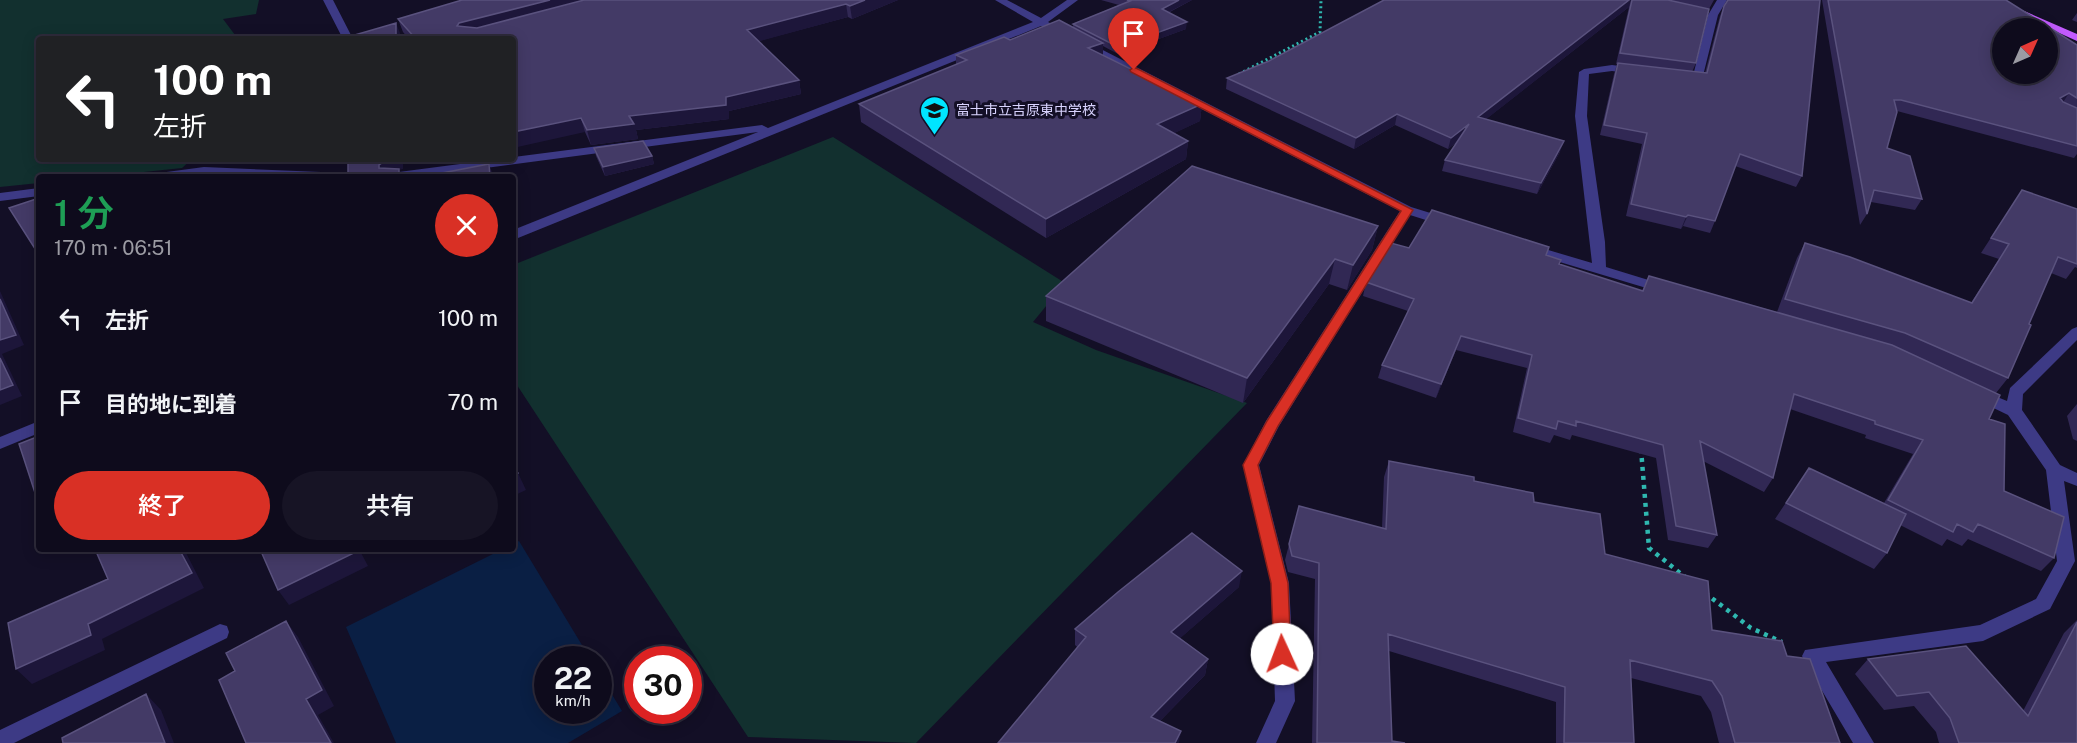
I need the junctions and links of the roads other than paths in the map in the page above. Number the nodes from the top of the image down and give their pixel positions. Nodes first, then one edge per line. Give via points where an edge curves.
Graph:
1 (328, 0) edge
2 (1000, 0) edge
3 (1073, 0) edge
4 (1722, 0) edge
5 (1991, 0) edge
6 (1041, 22) junction
7 (346, 36) edge
8 (2077, 39) edge
9 (1644, 72) edge
10 (1676, 77) edge
11 (784, 125) junction
12 (516, 160) edge
13 (504, 162) edge
14 (182, 174) edge
15 (274, 174) edge
16 (414, 174) edge
17 (36, 192) edge
18 (0, 197) edge
19 (1407, 210) junction
20 (1464, 228) edge
21 (516, 234) edge
22 (1520, 245) edge
23 (1599, 270) junction
24 (1677, 292) edge
25 (2077, 332) edge
26 (1962, 387) edge
27 (2014, 411) junction
28 (36, 428) edge
29 (0, 443) edge
30 (2054, 469) junction
31 (2077, 480) edge
32 (220, 632) dead end
33 (0, 740) edge
34 (1266, 743) edge
35 (1864, 743) edge

1 - 7 street
2 - 6 street
3 - 6 street
4 - 10 street via 1713,15 1697,80
5 - 8 main road
6 - 11 street
6 - 19 street
9 - 23 street via 1612,68 1584,72 1581,116
11 - 12 street
11 - 21 street
13 - 16 street
14 - 15 street
17 - 18 street
19 - 20 street
19 - 34 street via 1251,465 1280,583 1285,701
22 - 23 street
23 - 24 street
25 - 27 street via 2015,392
26 - 27 street
27 - 30 street
28 - 29 street
30 - 31 street
30 - 35 street via 2066,561 2043,604 1983,633 1812,656
32 - 33 street

